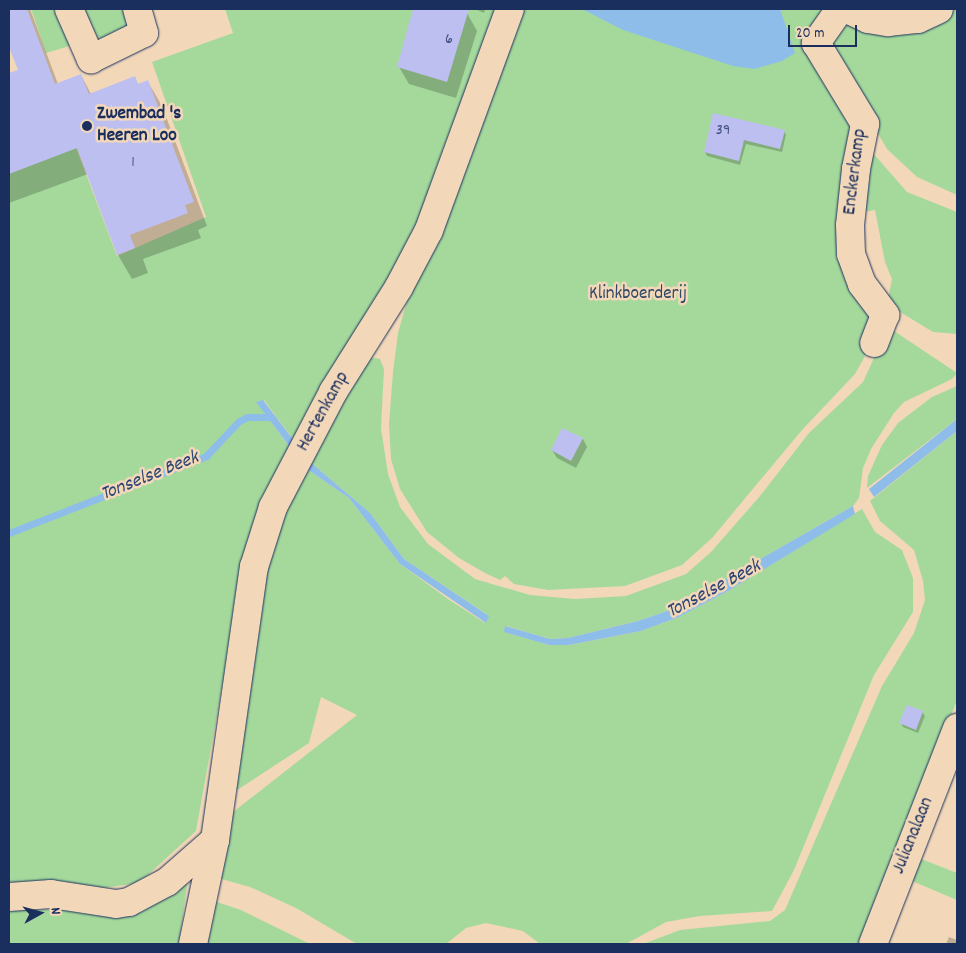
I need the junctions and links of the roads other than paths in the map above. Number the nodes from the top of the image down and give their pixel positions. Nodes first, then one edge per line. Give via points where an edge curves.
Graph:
1 (70, 9) edge
2 (137, 9) edge
3 (510, 9) edge
4 (840, 9) edge
5 (847, 9) edge
6 (939, 9) edge
7 (874, 343) dead end
8 (957, 728) edge
9 (215, 840) junction
10 (9, 897) edge
11 (193, 944) edge
12 (873, 944) edge

1 - 2 street via 90,59 144,33
3 - 9 street, Hertenkamp via 429,230 399,287 333,392 274,507 254,567
4 - 7 street, Enckerkamp via 816,43 865,124 856,169 850,225 851,254 862,284 885,315
5 - 6 street via 868,19 888,22 918,19
8 - 12 street, Julianalaan
9 - 10 street via 167,882 129,902 116,904 51,894
9 - 11 street, Hertenkamp

